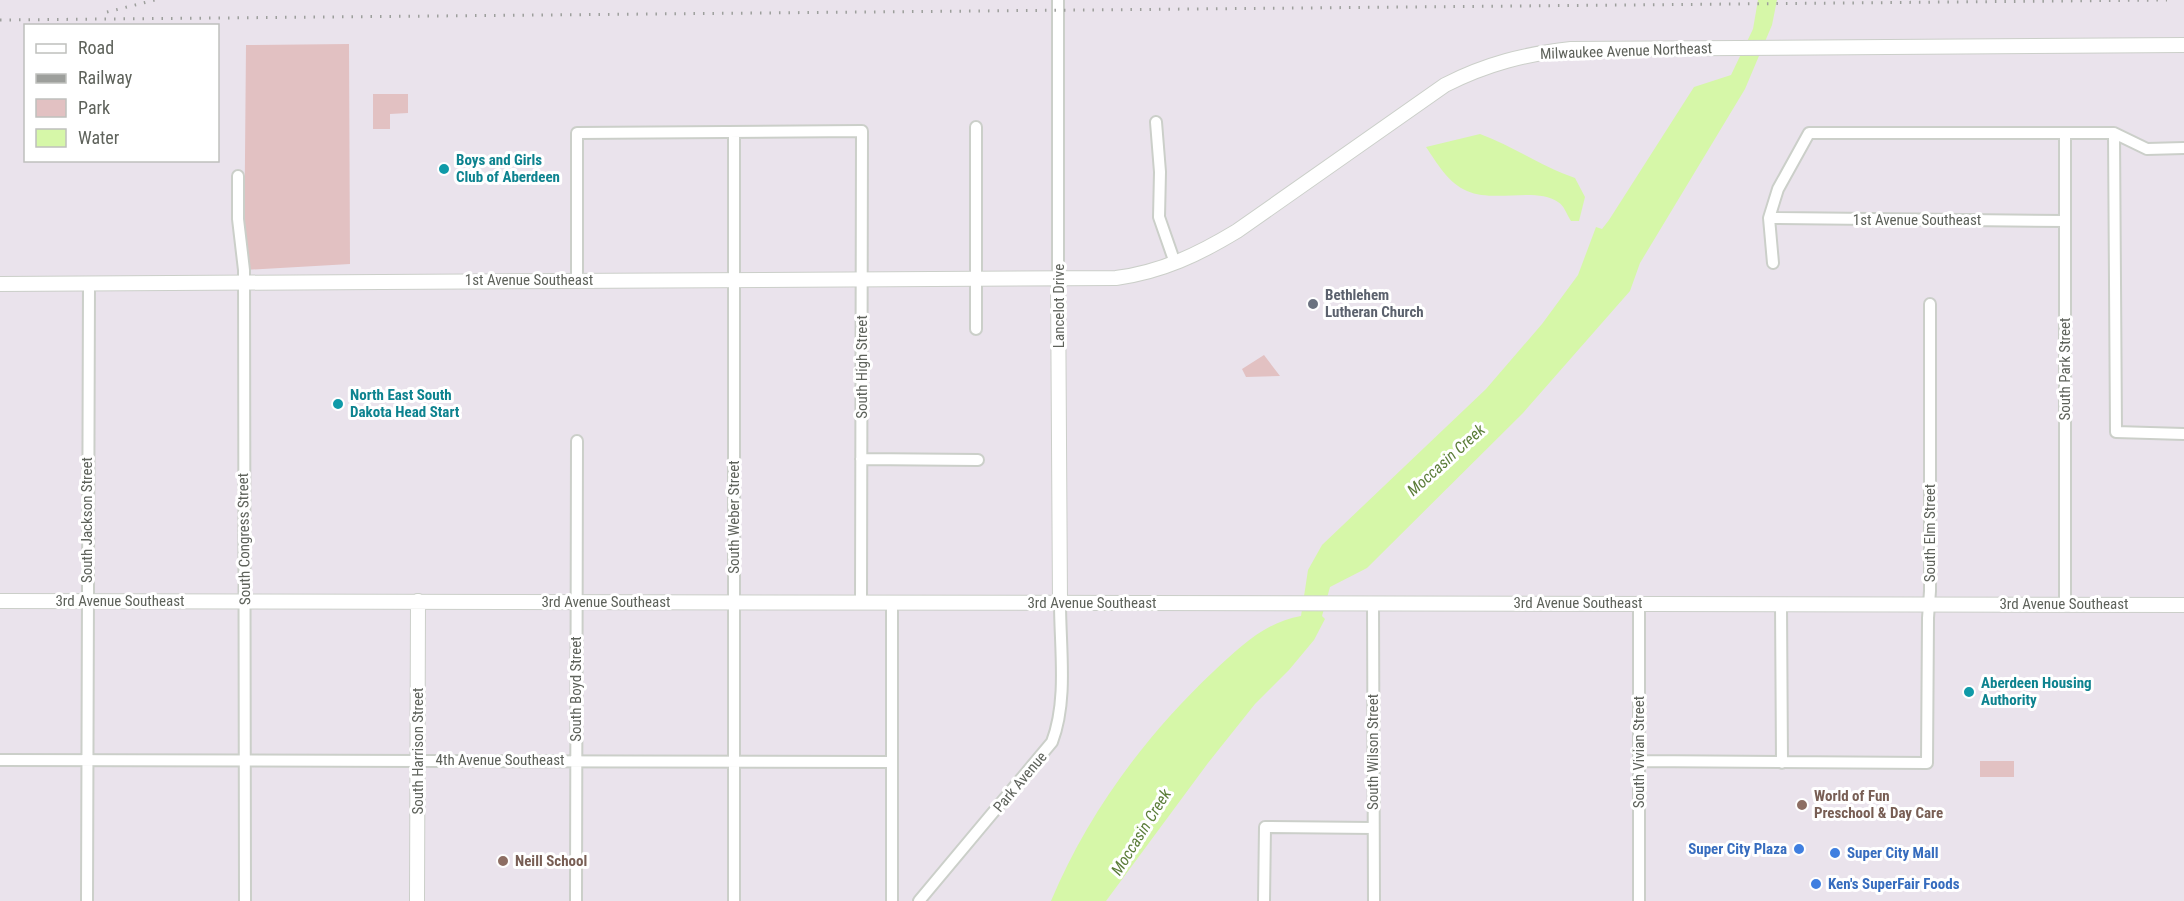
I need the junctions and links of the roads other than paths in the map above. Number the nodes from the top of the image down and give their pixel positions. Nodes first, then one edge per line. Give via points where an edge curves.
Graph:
1 (1058, 4) edge
2 (2184, 45) edge
3 (1156, 122) dead end
4 (976, 127) dead end
5 (734, 132) junction
6 (2065, 134) junction
7 (2114, 134) junction
8 (2184, 148) edge
9 (238, 176) dead end
10 (1769, 218) junction
11 (2065, 221) junction
12 (1175, 263) junction
13 (1773, 263) dead end
14 (577, 280) junction
15 (735, 280) junction
16 (862, 280) junction
17 (976, 280) junction
18 (1059, 280) junction
19 (244, 282) junction
20 (0, 284) edge
21 (88, 284) junction
22 (1930, 304) dead end
23 (976, 329) dead end
24 (2184, 434) edge
25 (577, 441) dead end
26 (861, 459) junction
27 (978, 460) dead end
28 (0, 601) edge
29 (87, 601) junction
30 (245, 601) junction
31 (418, 601) junction
32 (576, 602) junction
33 (734, 603) junction
34 (861, 603) junction
35 (1060, 603) junction
36 (1373, 603) junction
37 (2065, 603) junction
38 (892, 604) junction
39 (1639, 604) junction
40 (1781, 604) junction
41 (1929, 604) junction
42 (2184, 605) edge
43 (88, 759) junction
44 (0, 760) edge
45 (245, 760) junction
46 (418, 760) junction
47 (576, 760) junction
48 (734, 761) junction
49 (1639, 761) junction
50 (892, 762) junction
51 (1782, 763) junction
52 (1373, 828) junction
53 (87, 901) edge
54 (245, 901) edge
55 (417, 901) edge
56 (576, 901) edge
57 (734, 901) edge
58 (891, 901) edge
59 (919, 901) edge
60 (1264, 901) edge
61 (1374, 901) edge
62 (1639, 901) edge

1 - 18 street, Lancelot Drive
2 - 12 street, Milwaukee Avenue Northeast via 1571,49 1532,53 1477,69 1425,98 1238,231
3 - 12 street via 1159,217
4 - 17 street
5 - 14 street via 577,134
5 - 15 street, South Weber Street
5 - 16 street, South High Street via 862,131
6 - 7 street
6 - 10 street via 1809,134 1778,189
6 - 11 street, South Park Street
7 - 8 street via 2148,149
7 - 24 street via 2116,432
9 - 19 street, South Congress Street
10 - 11 street, 1st Avenue Southeast
10 - 13 street
11 - 37 street, South Park Street
12 - 18 street, Milwaukee Avenue Northeast via 1134,275
14 - 15 street, 1st Avenue Southeast
14 - 19 street, 1st Avenue Southeast
15 - 16 street, 1st Avenue Southeast
15 - 33 street, South Weber Street
16 - 17 street, 1st Avenue Southeast
16 - 26 street, South High Street
17 - 18 street, 1st Avenue Southeast
17 - 23 street
18 - 35 street, Lancelot Drive
19 - 21 street, 1st Avenue Southeast
19 - 30 street, South Congress Street
20 - 21 street, 1st Avenue Southeast
21 - 29 street, South Jackson Street
22 - 41 street, South Elm Street
25 - 32 street, South Boyd Street
26 - 27 street
26 - 34 street, South High Street
28 - 29 street, 3rd Avenue Southeast
29 - 30 street, 3rd Avenue Southeast
29 - 43 street, South Jackson Street
30 - 31 street, 3rd Avenue Southeast
30 - 45 street, South Congress Street
31 - 32 street, 3rd Avenue Southeast
31 - 46 street, South Harrison Street
32 - 33 street, 3rd Avenue Southeast
32 - 47 street, South Boyd Street
33 - 34 street, 3rd Avenue Southeast
33 - 48 street, South Weber Street
34 - 38 street, 3rd Avenue Southeast
35 - 36 street, 3rd Avenue Southeast
35 - 38 street, 3rd Avenue Southeast
35 - 59 street, Park Avenue via 1060,707 1052,742
36 - 39 street, 3rd Avenue Southeast
36 - 52 street, South Wilson Street
37 - 41 street, 3rd Avenue Southeast
37 - 42 street, 3rd Avenue Southeast
38 - 50 street
39 - 40 street, 3rd Avenue Southeast
39 - 49 street, South Vivian Street
40 - 41 street, 3rd Avenue Southeast
40 - 51 street
41 - 51 street, South Elm Street via 1927,762
43 - 44 street, 4th Avenue Southeast
43 - 45 street, 4th Avenue Southeast
43 - 53 street, South Jackson Street
45 - 46 street, 4th Avenue Southeast
45 - 54 street, South Congress Street
46 - 47 street, 4th Avenue Southeast
46 - 55 street, South Harrison Street
47 - 48 street, 4th Avenue Southeast
47 - 56 street, South Boyd Street
48 - 50 street, 4th Avenue Southeast
48 - 57 street, South Weber Street
49 - 51 street
49 - 62 street, South Vivian Street
50 - 58 street
52 - 60 street via 1265,827
52 - 61 street, South Wilson Street

